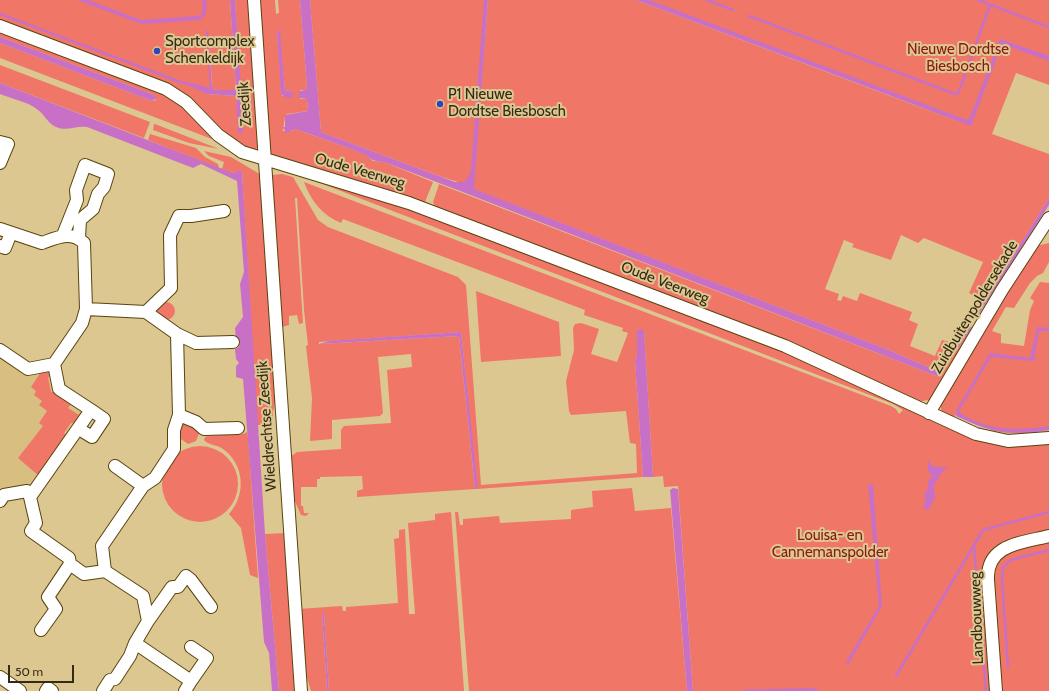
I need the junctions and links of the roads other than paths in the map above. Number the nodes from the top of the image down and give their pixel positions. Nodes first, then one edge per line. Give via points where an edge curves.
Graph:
1 (254, 0) edge
2 (0, 26) edge
3 (0, 142) edge
4 (265, 159) junction
5 (0, 163) edge
6 (224, 210) dead end
7 (1049, 218) edge
8 (5, 231) edge
9 (63, 235) junction
10 (79, 238) junction
11 (0, 246) edge
12 (86, 309) junction
13 (146, 312) junction
14 (177, 334) junction
15 (233, 342) dead end
16 (0, 350) edge
17 (54, 364) junction
18 (929, 413) junction
19 (179, 415) junction
20 (238, 428) dead end
21 (1049, 438) edge
22 (115, 466) dead end
23 (143, 486) junction
24 (32, 493) junction
25 (0, 501) edge
26 (1049, 536) edge
27 (70, 564) junction
28 (105, 571) junction
29 (211, 608) dead end
30 (148, 621) junction
31 (41, 630) dead end
32 (135, 642) junction
33 (191, 647) dead end
34 (0, 677) edge
35 (188, 686) edge
36 (20, 691) edge
37 (46, 691) edge
38 (52, 691) edge
39 (103, 691) edge
40 (301, 691) edge
41 (996, 691) edge

1 - 4 street, Zeedijk
2 - 4 street, Oude Veerweg via 166,90 186,102 228,144 242,152
3 - 5 street via 8,144
4 - 18 street, Oude Veerweg via 410,203 764,338
4 - 40 street, Wieldrechtse Zeedijk
6 - 13 street via 178,216 170,235 171,288
7 - 18 street, Zuidbuitenpoldersekade via 1002,290
8 - 9 street via 42,243
8 - 11 street via 5,248
9 - 10 street
9 - 10 street via 85,165 108,174 93,209 80,220
10 - 12 street via 84,243
12 - 13 street
12 - 17 street via 82,323
13 - 14 street
14 - 15 street via 196,343
14 - 19 street
16 - 17 street via 28,369
17 - 24 street via 59,389 90,410
18 - 21 street, Oude Veerweg via 985,437 1021,442
19 - 20 street via 196,422 204,429
19 - 23 street via 174,430 174,449 155,478
22 - 23 street
23 - 28 street via 102,546
24 - 25 street via 27,491 4,495
24 - 27 street via 30,497 36,523 31,531 70,558
26 - 41 street, Landbouwweg via 1003,549 990,565 988,580
27 - 28 street via 84,574
27 - 31 street via 48,597 56,609
28 - 30 street via 142,596
29 - 30 street via 186,576 178,587 172,587
30 - 32 street
32 - 35 street
32 - 39 street via 130,656
33 - 35 street via 207,658
34 - 36 street
37 - 38 street via 48,688

